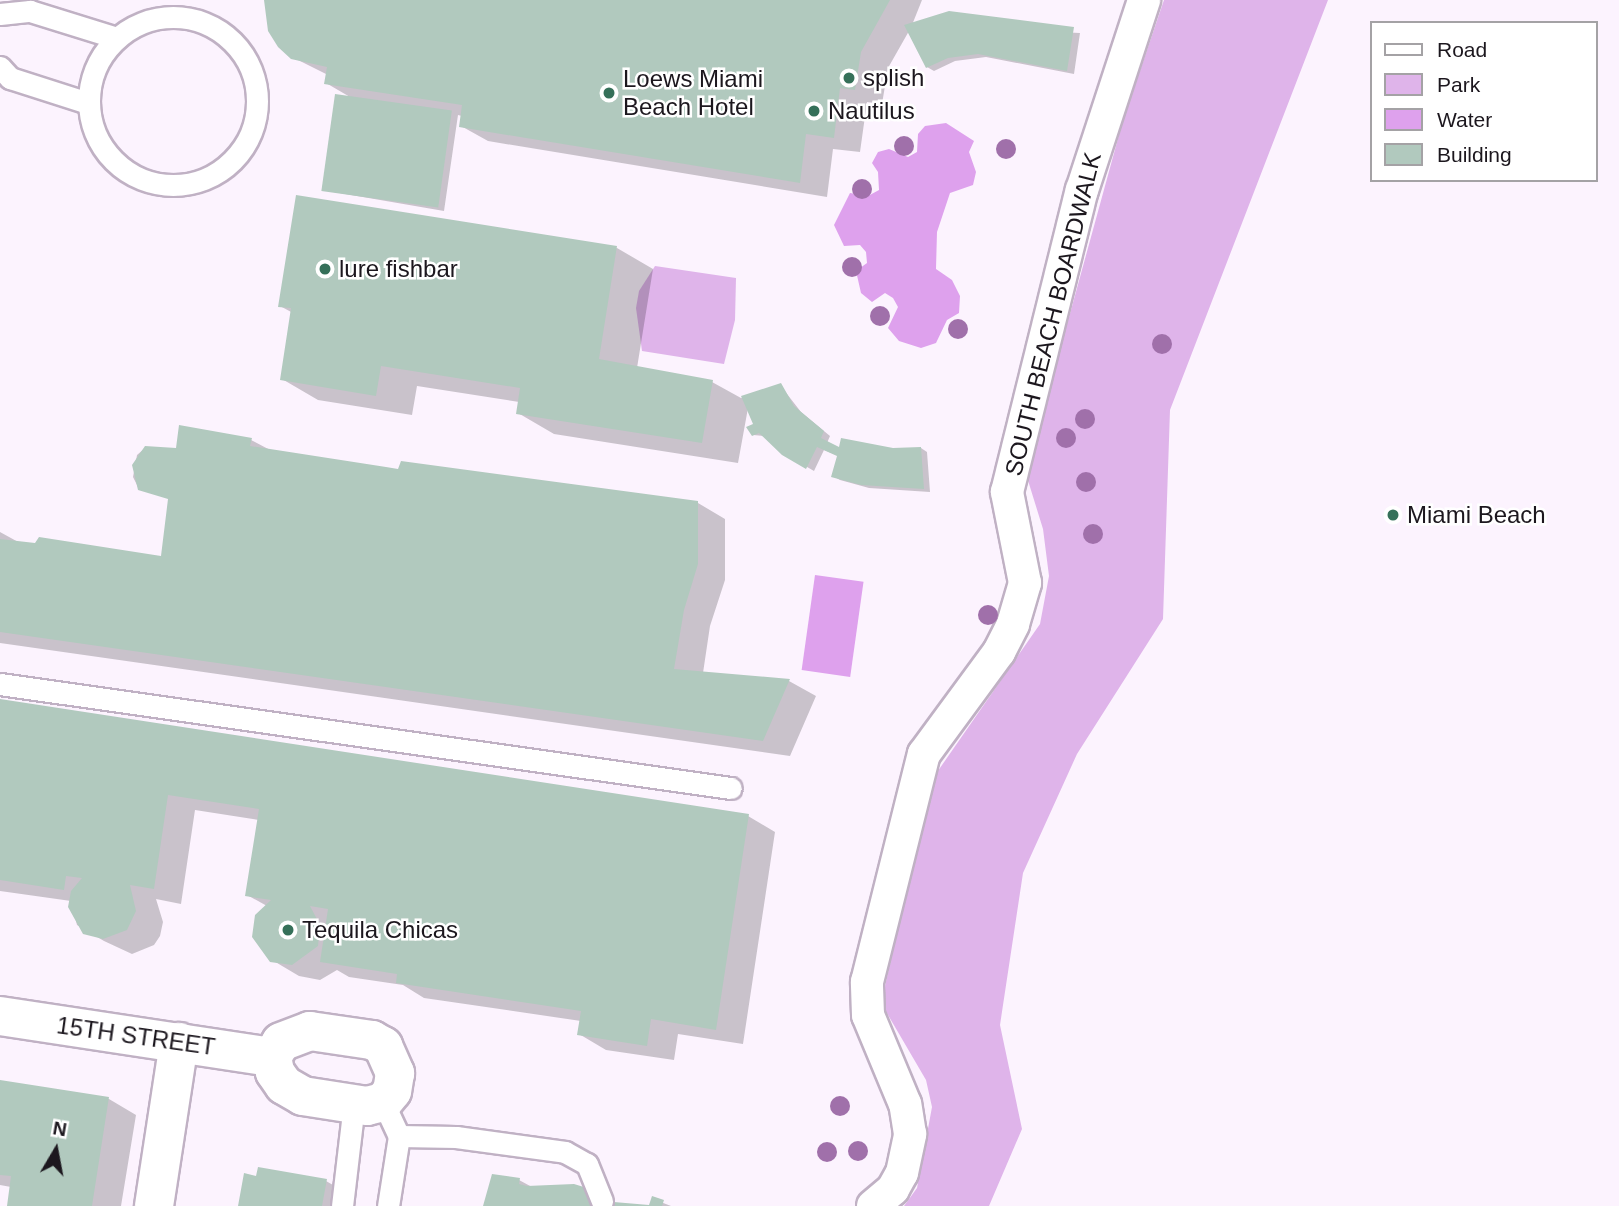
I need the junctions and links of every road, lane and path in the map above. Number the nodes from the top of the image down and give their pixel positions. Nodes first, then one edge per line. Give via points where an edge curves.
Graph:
1 (1144, 0) edge
2 (0, 13) edge
3 (117, 38) junction
4 (0, 67) edge
5 (88, 103) junction
6 (0, 684) edge
7 (732, 788) dead end
8 (0, 1016) edge
9 (179, 1041) junction
10 (272, 1057) junction
11 (369, 1103) junction
12 (399, 1136) junction
13 (602, 1201) dead end
14 (154, 1206) edge
15 (342, 1206) edge
16 (388, 1206) edge
17 (873, 1206) edge

1 - 17 street, SOUTH BEACH BOARDWALK via 1082,190 1007,492 1025,583 999,652 924,754 867,982 868,1015 905,1104 910,1134 902,1173 893,1189
2 - 3 lane via 30,11
3 - 5 lane via 96,68
3 - 5 lane via 139,23 166,17 193,19 218,29 239,47 252,70 258,96 250,135 226,167 203,180 177,186 150,183 126,171 106,153 93,130
4 - 5 lane via 10,78
6 - 7 lane
8 - 9 street, 15TH STREET
9 - 10 street, 15TH STREET
9 - 14 street
10 - 11 street via 284,1085 303,1096
10 - 11 street via 281,1042 310,1031 372,1040 392,1057 395,1073 391,1091
11 - 12 lane
11 - 15 lane
12 - 13 lane via 456,1137 565,1152 587,1164
12 - 16 lane

